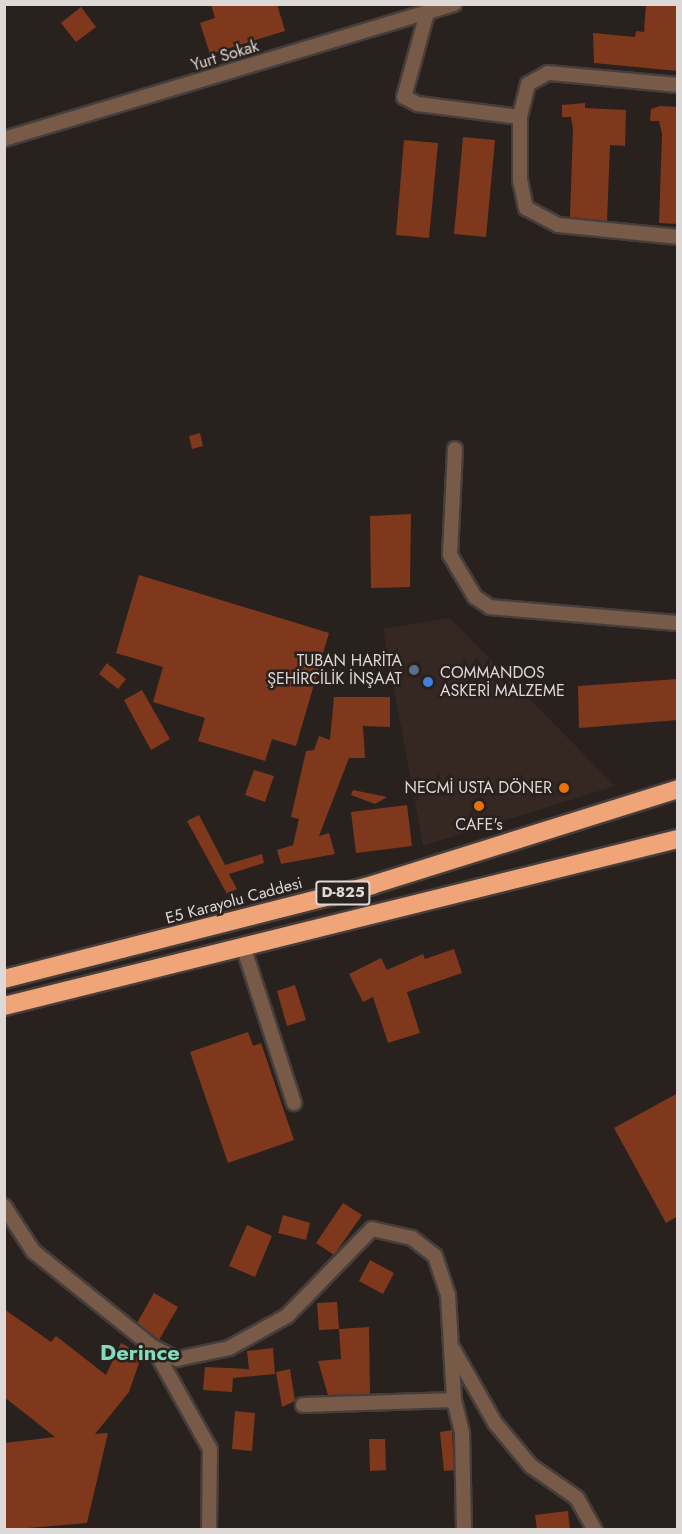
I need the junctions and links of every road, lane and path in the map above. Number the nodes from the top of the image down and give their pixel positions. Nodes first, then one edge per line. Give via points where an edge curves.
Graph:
1 (454, 4) edge
2 (427, 13) junction
3 (678, 85) edge
4 (520, 117) junction
5 (4, 139) edge
6 (678, 237) edge
7 (455, 449) dead end
8 (678, 623) edge
9 (678, 789) edge
10 (678, 839) edge
11 (244, 949) junction
12 (4, 979) edge
13 (4, 1006) edge
14 (294, 1103) dead end
15 (4, 1206) edge
16 (153, 1347) junction
17 (452, 1348) junction
18 (454, 1400) junction
19 (303, 1405) dead end
20 (209, 1530) edge
21 (464, 1530) edge
22 (595, 1530) edge

1 - 2 street, Yurt Sokak
2 - 4 street via 404,98 426,105
2 - 5 street, Yurt Sokak
3 - 4 street via 548,73 528,84
4 - 6 street via 520,180 526,208 558,225
7 - 8 street via 450,555 475,597 490,607
9 - 12 highway, E5 Karayolu Caddesi / D-825 via 372,885
10 - 11 highway, D-825
11 - 13 highway, D-825
11 - 14 street
15 - 16 street via 33,1251
16 - 17 street via 177,1359 230,1347 287,1316 372,1229 380,1228 412,1238 435,1256 448,1296
16 - 20 street via 210,1449
17 - 18 street
17 - 22 street via 495,1424 531,1466 577,1497
18 - 19 street
18 - 21 street via 462,1433

